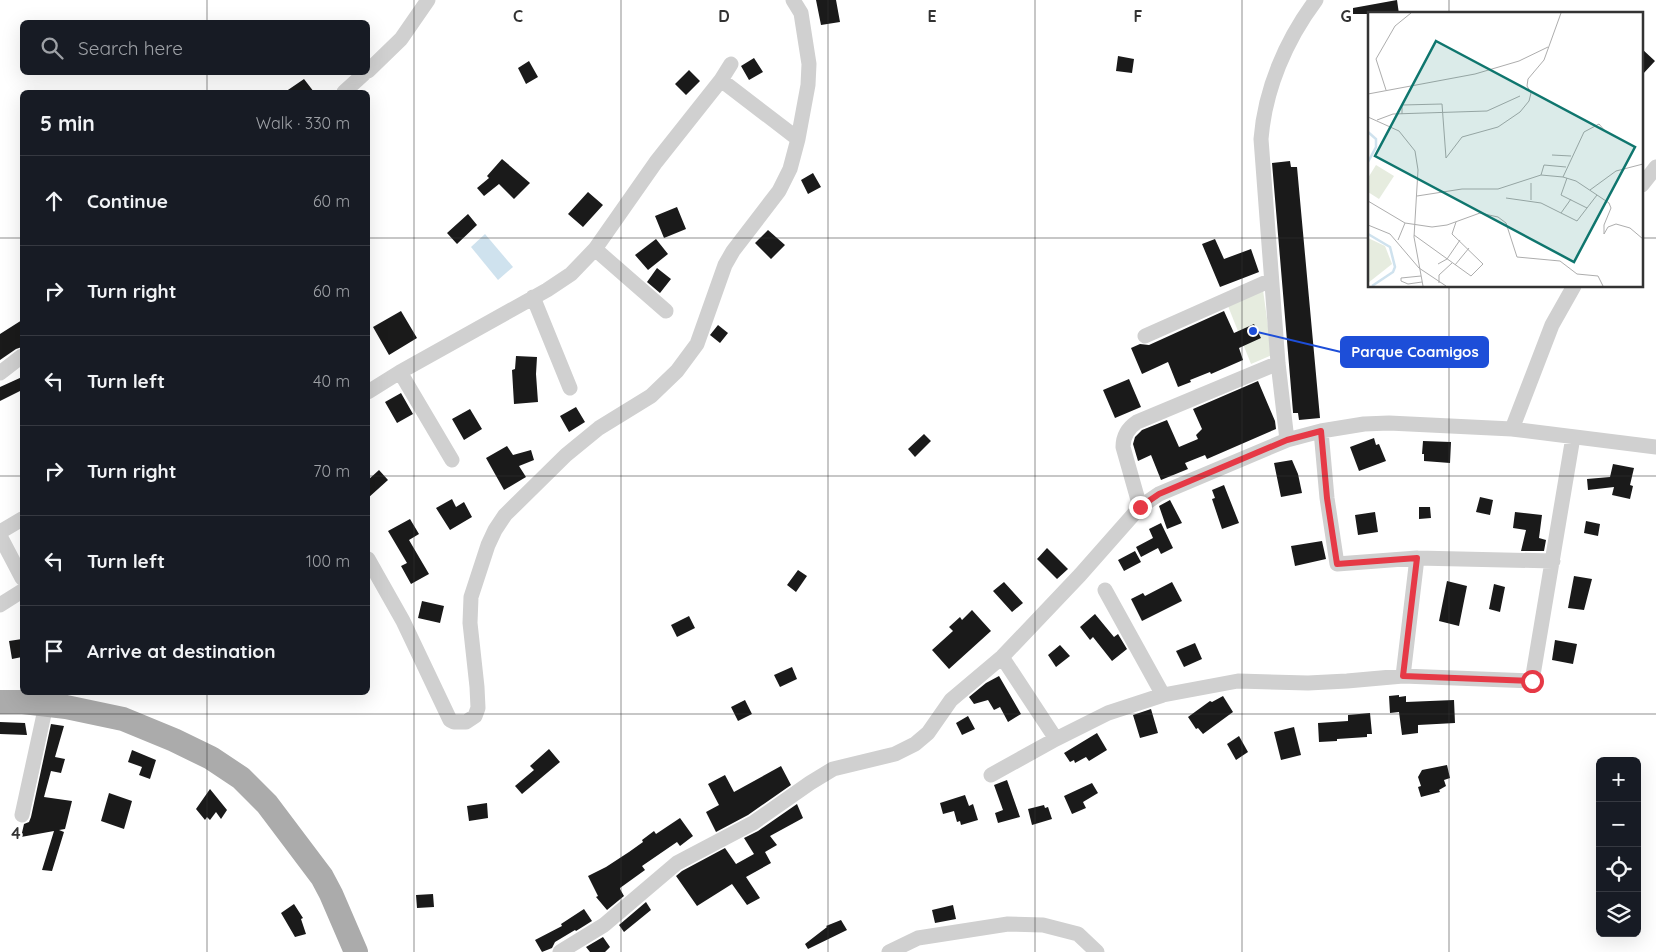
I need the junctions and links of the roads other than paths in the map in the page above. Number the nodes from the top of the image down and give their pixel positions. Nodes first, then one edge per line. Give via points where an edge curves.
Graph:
1 (428, 0) edge
2 (793, 0) edge
3 (1316, 0) edge
4 (731, 64) dead end
5 (370, 69) edge
6 (364, 75) edge
7 (721, 80) junction
8 (346, 90) edge
9 (798, 139) junction
10 (1656, 167) edge
11 (1644, 183) edge
12 (594, 249) junction
13 (1271, 280) junction
14 (1573, 288) edge
15 (533, 297) junction
16 (666, 310) dead end
17 (1145, 336) dead end
18 (20, 358) edge
19 (1278, 363) junction
20 (400, 372) junction
21 (0, 373) edge
22 (570, 388) dead end
23 (370, 391) edge
24 (1512, 429) junction
25 (1321, 431) junction
26 (1573, 437) junction
27 (1287, 440) junction
28 (1656, 447) edge
29 (452, 460) dead end
30 (1140, 507) junction
31 (20, 520) edge
32 (0, 532) edge
33 (0, 536) edge
34 (1417, 558) junction
35 (1553, 561) junction
36 (370, 563) edge
37 (20, 574) edge
38 (1105, 590) dead end
39 (20, 592) edge
40 (0, 605) edge
41 (1002, 657) junction
42 (1403, 676) junction
43 (1163, 696) junction
44 (0, 702) edge
45 (46, 705) junction
46 (1056, 739) junction
47 (991, 775) dead end
48 (22, 815) dead end
49 (356, 952) edge
50 (560, 952) edge
51 (888, 952) edge
52 (1097, 952) edge

1 - 5 street via 400,39
2 - 9 street via 800,13 809,64
3 - 13 street via 1278,66 1262,127
4 - 7 street
6 - 8 street
7 - 9 street
7 - 12 street via 656,162
9 - 36 street via 779,191 729,258 718,280 697,344 678,371 651,396 599,428 566,455 505,514 495,530 471,597 470,623 478,708 470,720 458,723 450,720 403,621
10 - 11 street
12 - 15 street via 571,274
12 - 16 street
13 - 17 street
13 - 19 street
14 - 24 street via 1552,325
15 - 20 street
15 - 22 street
18 - 21 street
19 - 27 street
19 - 30 street via 1129,428 1123,447
20 - 23 street
20 - 29 street
24 - 25 street via 1390,423
24 - 26 street
25 - 27 street
25 - 34 street via 1337,564
26 - 28 street
26 - 35 street
27 - 30 street via 1159,494
30 - 41 street
31 - 32 street
33 - 37 street
34 - 35 street
34 - 42 street
35 - 42 street via 1532,681
38 - 43 street
39 - 40 street
41 - 46 street
41 - 50 street via 951,700 932,728 915,744 895,754 833,769 810,782 753,823 677,863 604,925
42 - 43 street via 1308,683 1238,681
43 - 46 street via 1108,714
44 - 45 main road
45 - 48 street
45 - 49 main road via 123,719 211,758 241,778 267,804 322,877
46 - 47 street
51 - 52 street via 918,938 1008,924 1043,925 1078,934

